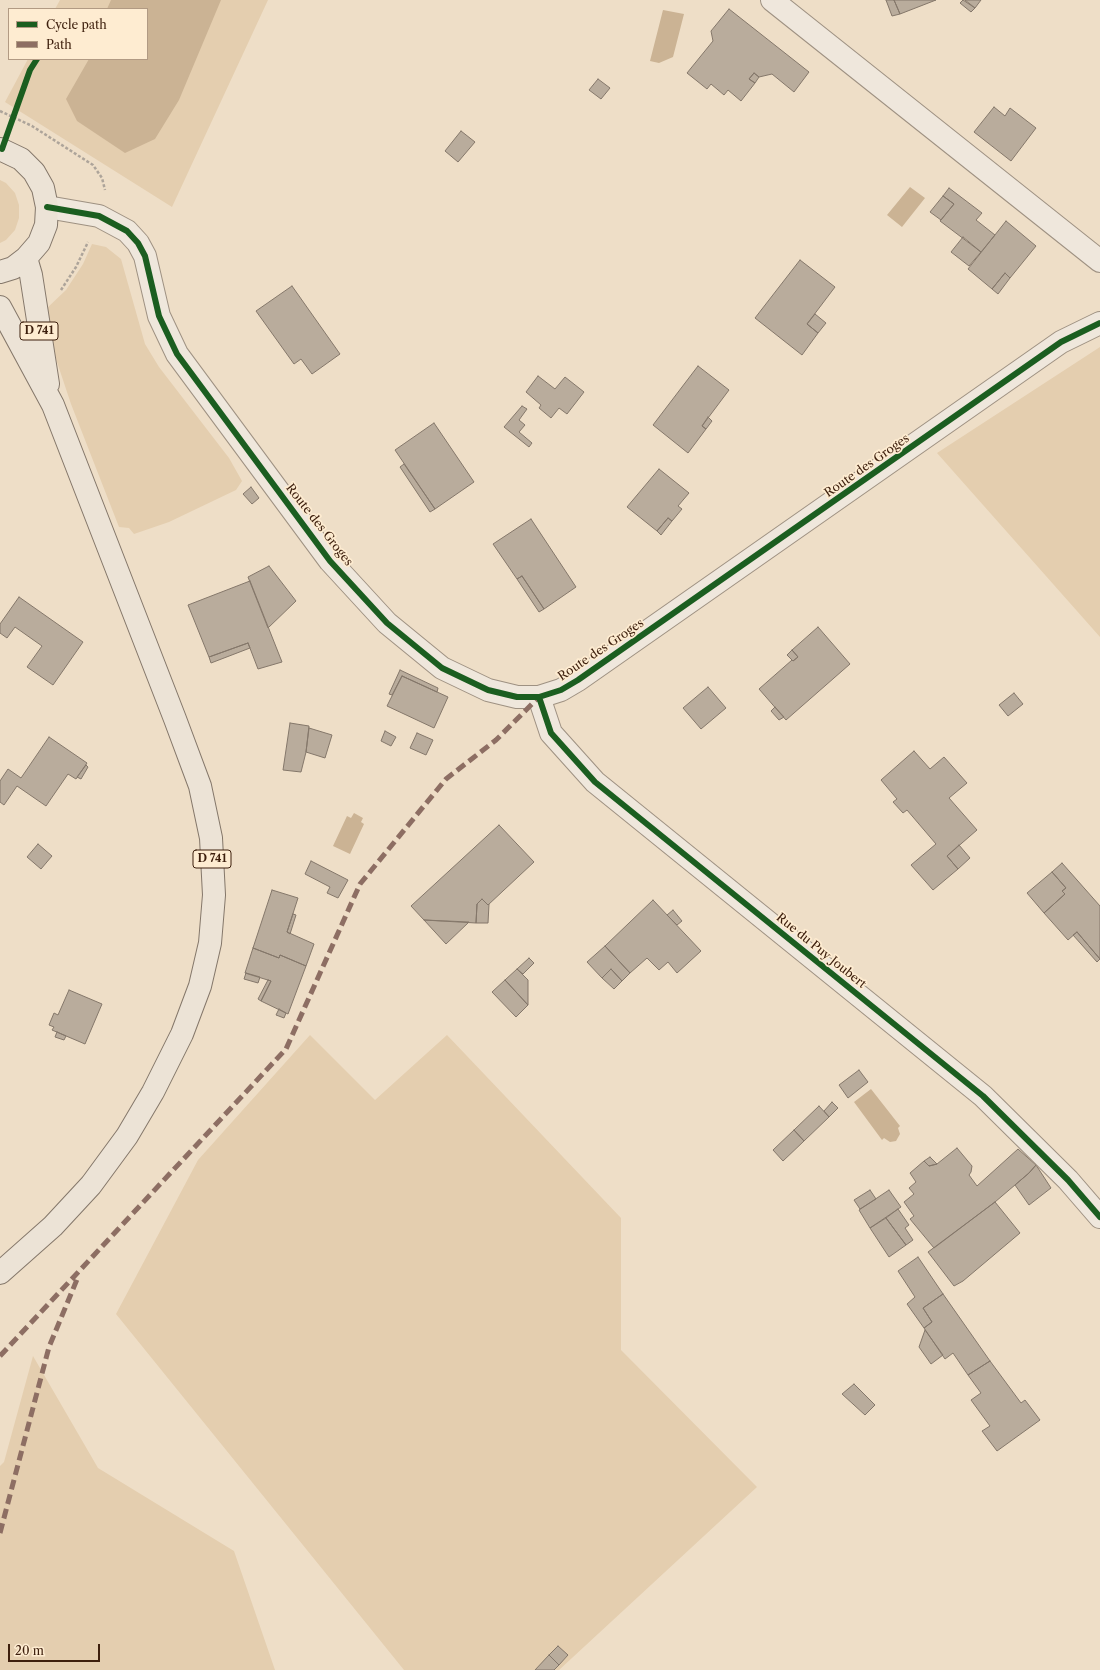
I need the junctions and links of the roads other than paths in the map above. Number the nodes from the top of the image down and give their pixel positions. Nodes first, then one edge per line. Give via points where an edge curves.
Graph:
1 (772, 0) edge
2 (1, 149) edge
3 (47, 206) junction
4 (26, 258) junction
5 (1100, 261) edge
6 (0, 272) edge
7 (0, 307) edge
8 (1100, 323) edge
9 (53, 405) junction
10 (539, 697) junction
11 (1100, 1217) edge
12 (0, 1273) edge

1 - 5 street
2 - 3 main road via 21,159 34,172 43,188
3 - 4 main road via 46,226 39,243
3 - 10 street, Route des Groges via 98,216 127,231 138,243 145,256 159,316 177,354 330,561 387,623 442,668 488,690 516,697
4 - 6 main road via 13,268
4 - 9 main road, D 741
7 - 9 main road, D 741
8 - 10 street, Route des Groges via 1062,342 578,680
9 - 12 main road, D 741 via 200,786 211,838 214,895 210,943 200,986 182,1034 153,1092 127,1136 91,1185 53,1226
10 - 11 street, Rue du Puy Joubert via 552,733 595,782 983,1096 1068,1180

